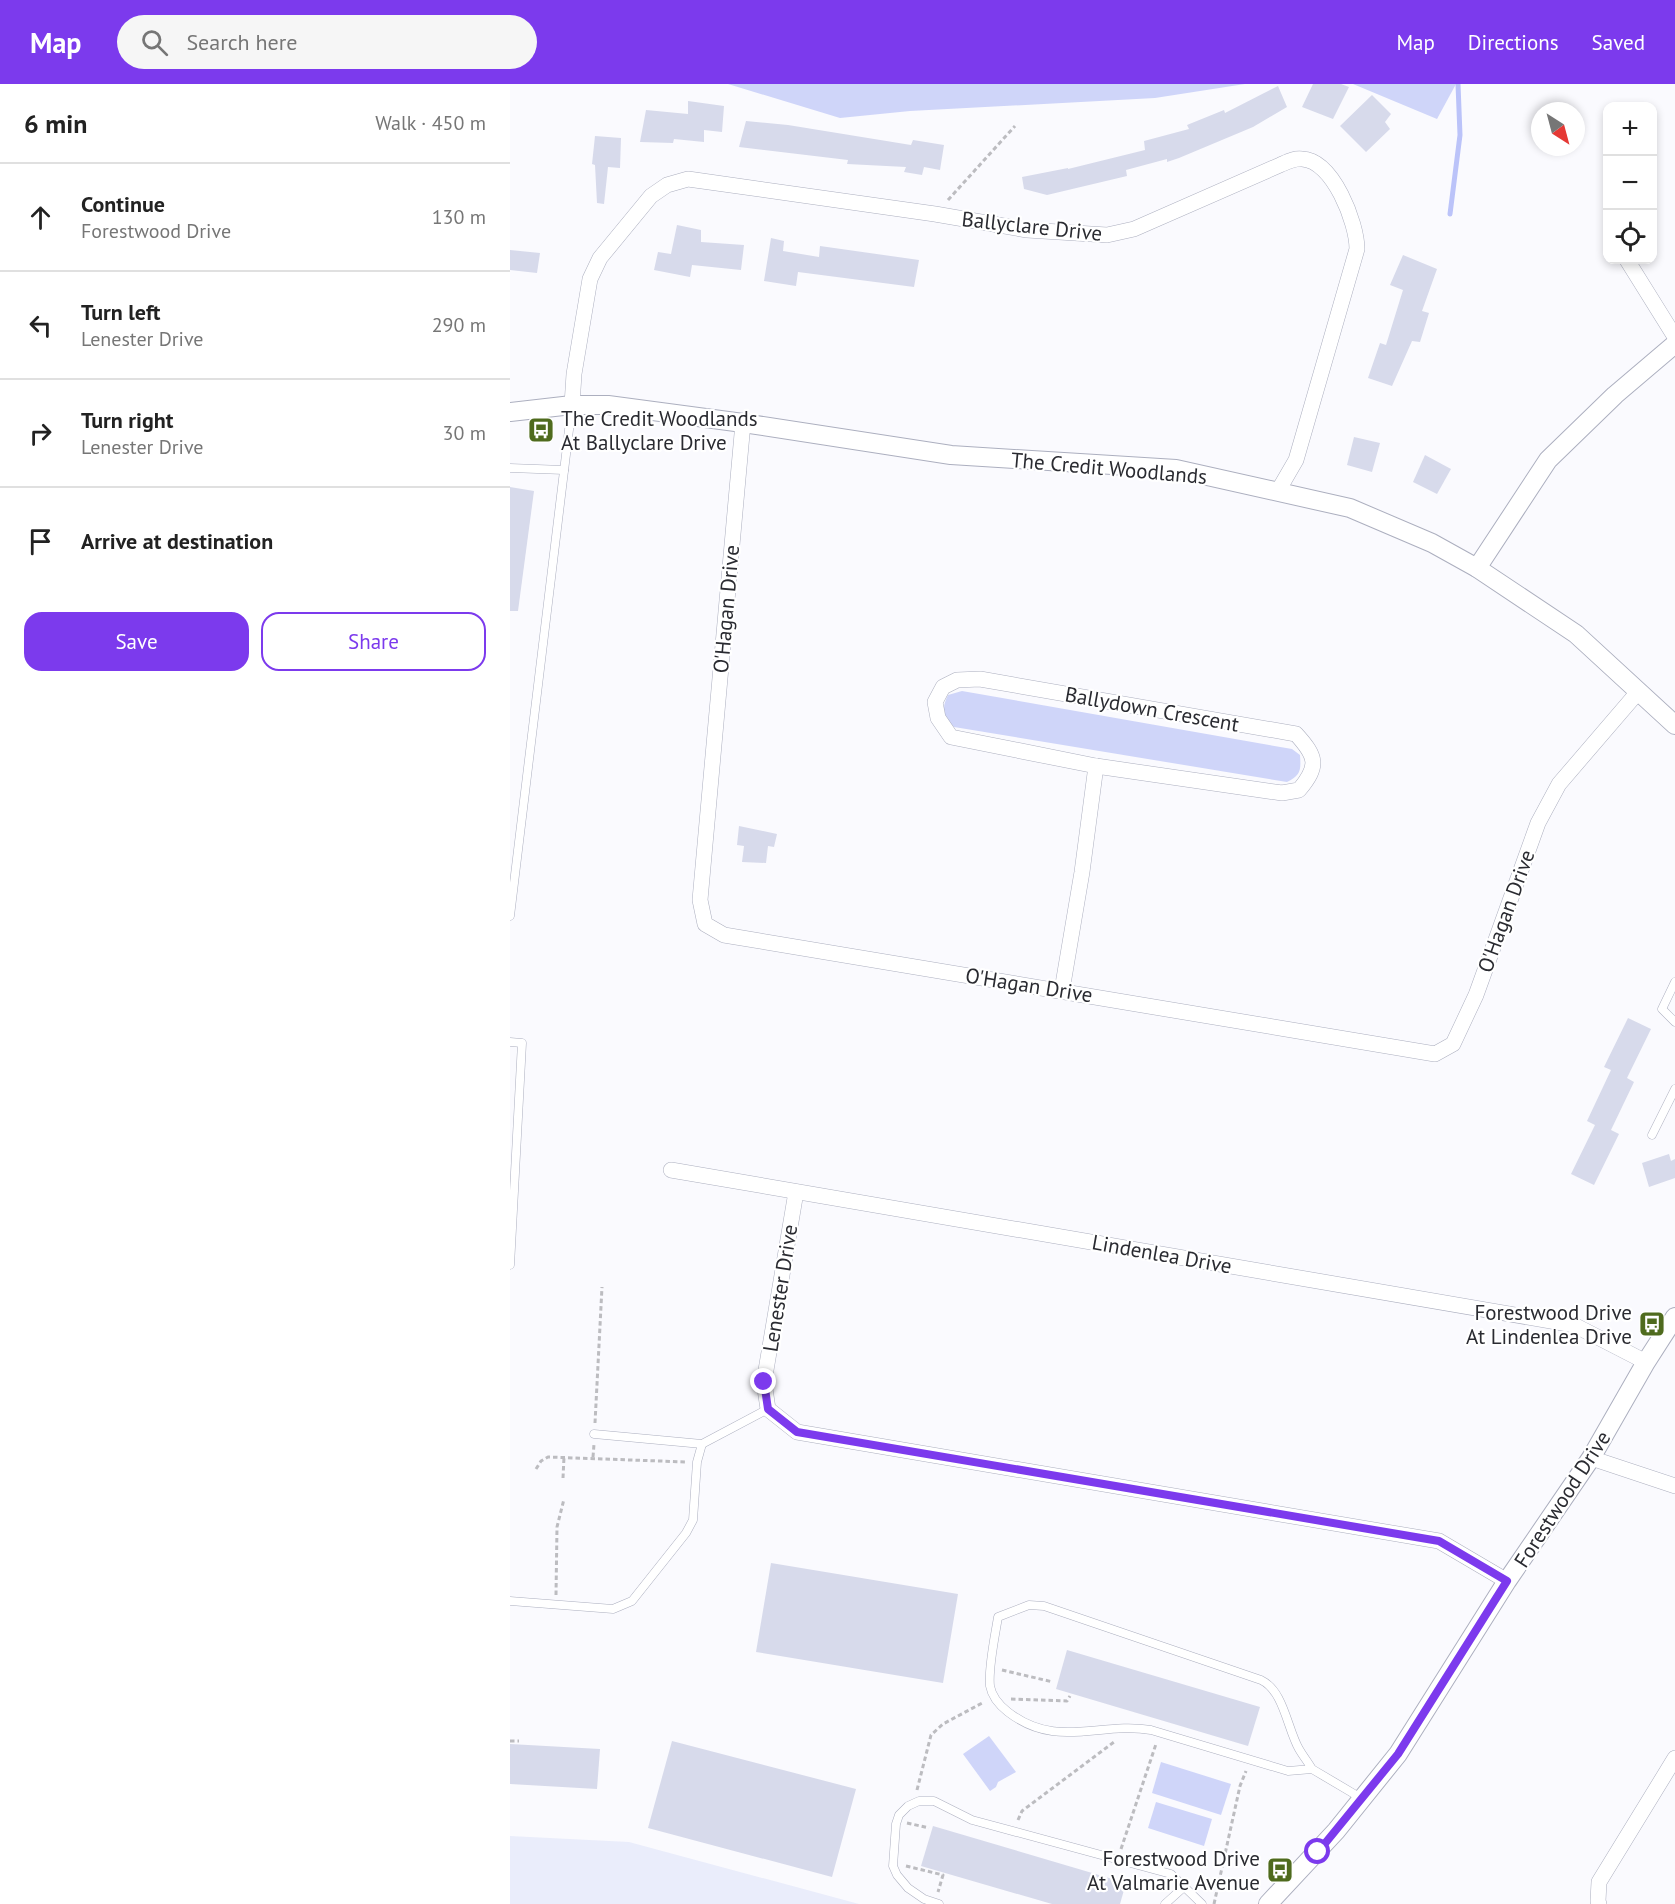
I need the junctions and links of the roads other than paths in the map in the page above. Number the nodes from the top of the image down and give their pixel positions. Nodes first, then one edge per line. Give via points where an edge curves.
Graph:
1 (1629, 264) edge
2 (1675, 337) edge
3 (1675, 344) edge
4 (572, 405) junction
5 (510, 412) edge
6 (743, 423) junction
7 (510, 468) edge
8 (564, 470) junction
9 (1278, 491) junction
10 (1477, 568) junction
11 (1638, 692) junction
12 (1675, 725) edge
13 (1096, 765) junction
14 (510, 916) edge
15 (1675, 982) edge
16 (1062, 990) junction
17 (1675, 1022) edge
18 (510, 1042) edge
19 (1675, 1089) edge
20 (1652, 1135) dead end
21 (671, 1170) dead end
22 (796, 1192) junction
23 (510, 1265) edge
24 (1675, 1317) edge
25 (1646, 1362) junction
26 (768, 1409) junction
27 (594, 1434) road end
28 (702, 1444) junction
29 (1592, 1458) junction
30 (1675, 1486) edge
31 (1507, 1581) junction
32 (510, 1601) edge
33 (1675, 1758) edge
34 (1312, 1769) junction
35 (1363, 1798) junction
36 (1185, 1886) junction
37 (937, 1903) edge
38 (1165, 1904) edge
39 (1202, 1904) edge
40 (1268, 1904) edge
41 (1599, 1904) edge

1 - 2 street
3 - 10 street via 1548,460
4 - 5 street, The Credit Woodlands
4 - 6 street, The Credit Woodlands via 608,405
4 - 8 lane
4 - 9 street, Ballyclare Drive via 594,268 651,196 667,185 688,179 1026,230 1107,235 1134,229 1293,159 1304,159 1326,171 1353,221 1357,249 1296,460
6 - 9 street, The Credit Woodlands via 951,455 1176,469
6 - 16 street, O'Hagan Drive via 700,900 705,924 724,935
7 - 8 lane
8 - 14 lane
9 - 10 street, The Credit Woodlands via 1350,508 1432,543
10 - 11 street, The Credit Woodlands via 1576,634
11 - 12 street, The Credit Woodlands
11 - 16 street, O'Hagan Drive via 1559,784 1538,823 1476,994 1453,1044 1435,1054
13 - 13 street, Ballydown Crescent via 1282,793 1299,790 1314,764 1308,747 1296,734 980,679 957,680 943,687 935,702 938,718 951,736
13 - 16 street
15 - 17 lane via 1662,1008
18 - 23 lane via 522,1043
19 - 20 lane
21 - 22 street, Lindenlea Drive
22 - 25 street, Lindenlea Drive via 1574,1325
22 - 26 street, Lenester Drive via 764,1382
24 - 25 street, Forestwood Drive
25 - 29 street, Forestwood Drive
26 - 28 lane
26 - 31 street via 797,1432 1439,1541
27 - 28 lane
28 - 32 lane via 693,1520 632,1601 613,1609
29 - 30 street
29 - 31 street, Forestwood Drive
31 - 35 street, Forestwood Drive via 1398,1754
33 - 41 street via 1599,1882
34 - 34 lane via 1288,1771 1139,1728 1071,1733 1030,1724 996,1700 990,1684 998,1617 1029,1605 1044,1606 1267,1683
34 - 35 lane
35 - 40 street, Forestwood Drive
36 - 37 lane via 1171,1874 972,1820 934,1801 919,1801 903,1810 896,1824 893,1866 908,1888
36 - 38 lane
36 - 39 lane

